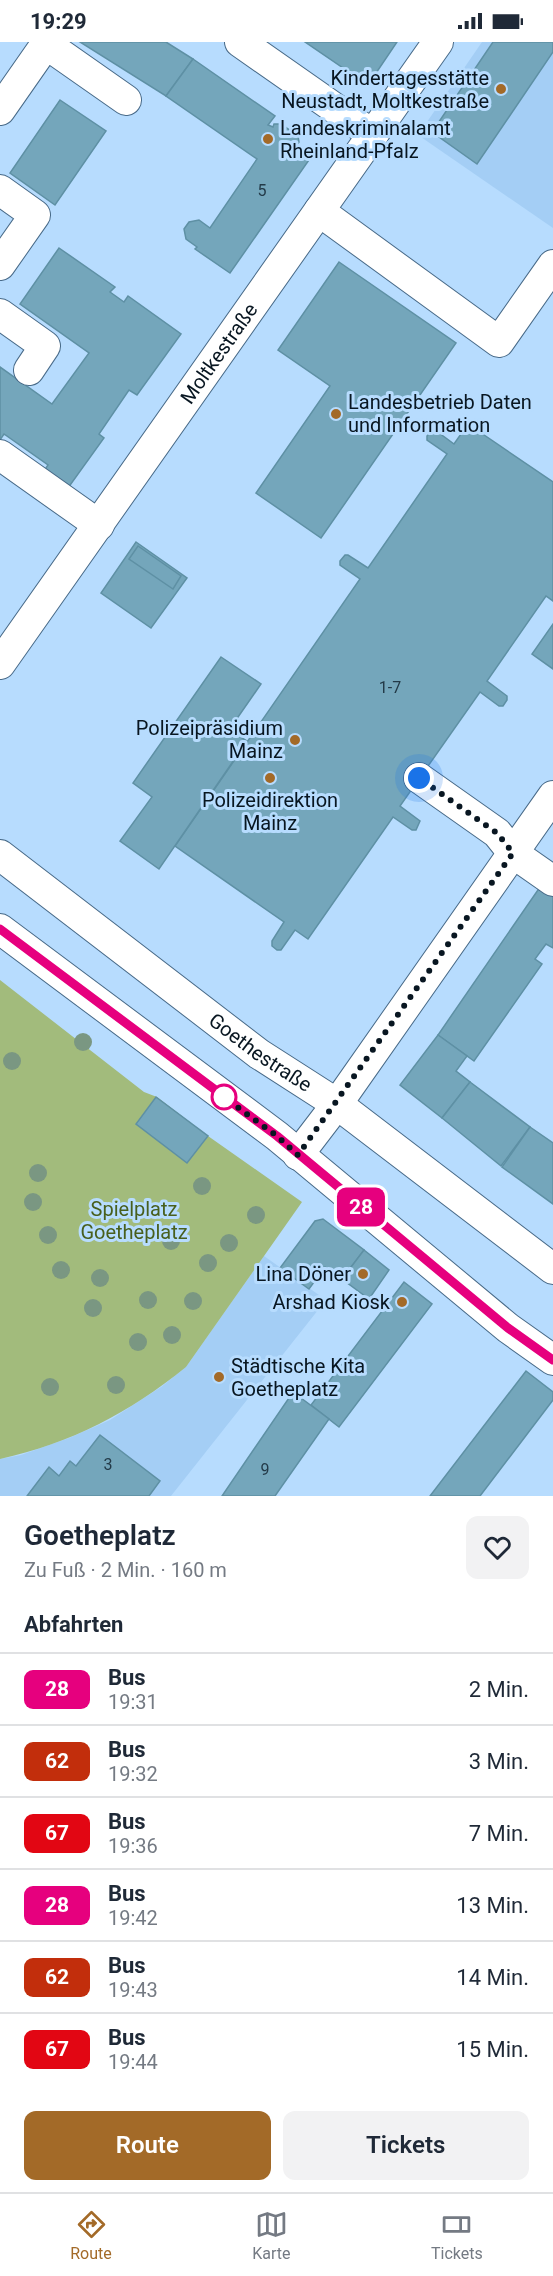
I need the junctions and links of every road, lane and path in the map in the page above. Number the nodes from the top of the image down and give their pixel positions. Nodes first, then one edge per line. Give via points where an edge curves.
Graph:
1 (240, 42) edge
2 (438, 42) edge
3 (45, 43) edge
4 (126, 100) dead end
5 (0, 110) edge
6 (373, 135) junction
7 (0, 190) edge
8 (319, 211) junction
9 (0, 265) edge
10 (553, 265) edge
11 (0, 314) edge
12 (29, 370) dead end
13 (0, 455) edge
14 (99, 525) junction
15 (3, 655) edge
16 (419, 778) dead end
17 (553, 796) edge
18 (513, 853) junction
19 (0, 855) edge
20 (553, 881) edge
21 (0, 929) edge
22 (337, 1104) junction
23 (298, 1155) junction
24 (553, 1269) edge
25 (553, 1360) edge

1 - 6 street
2 - 6 street, Moltkestraße
3 - 4 street
3 - 5 street
6 - 8 street, Moltkestraße
7 - 9 street via 35,215
8 - 10 street via 499,342
8 - 14 street, Moltkestraße
11 - 12 street via 45,346
13 - 14 street
14 - 15 street, Moltkestraße
16 - 18 street via 497,833
17 - 18 street
18 - 20 street
18 - 22 street
19 - 22 street, Goethestraße via 259,1054
21 - 23 street
22 - 23 street
22 - 24 street, Goethestraße
23 - 25 street via 508,1328

